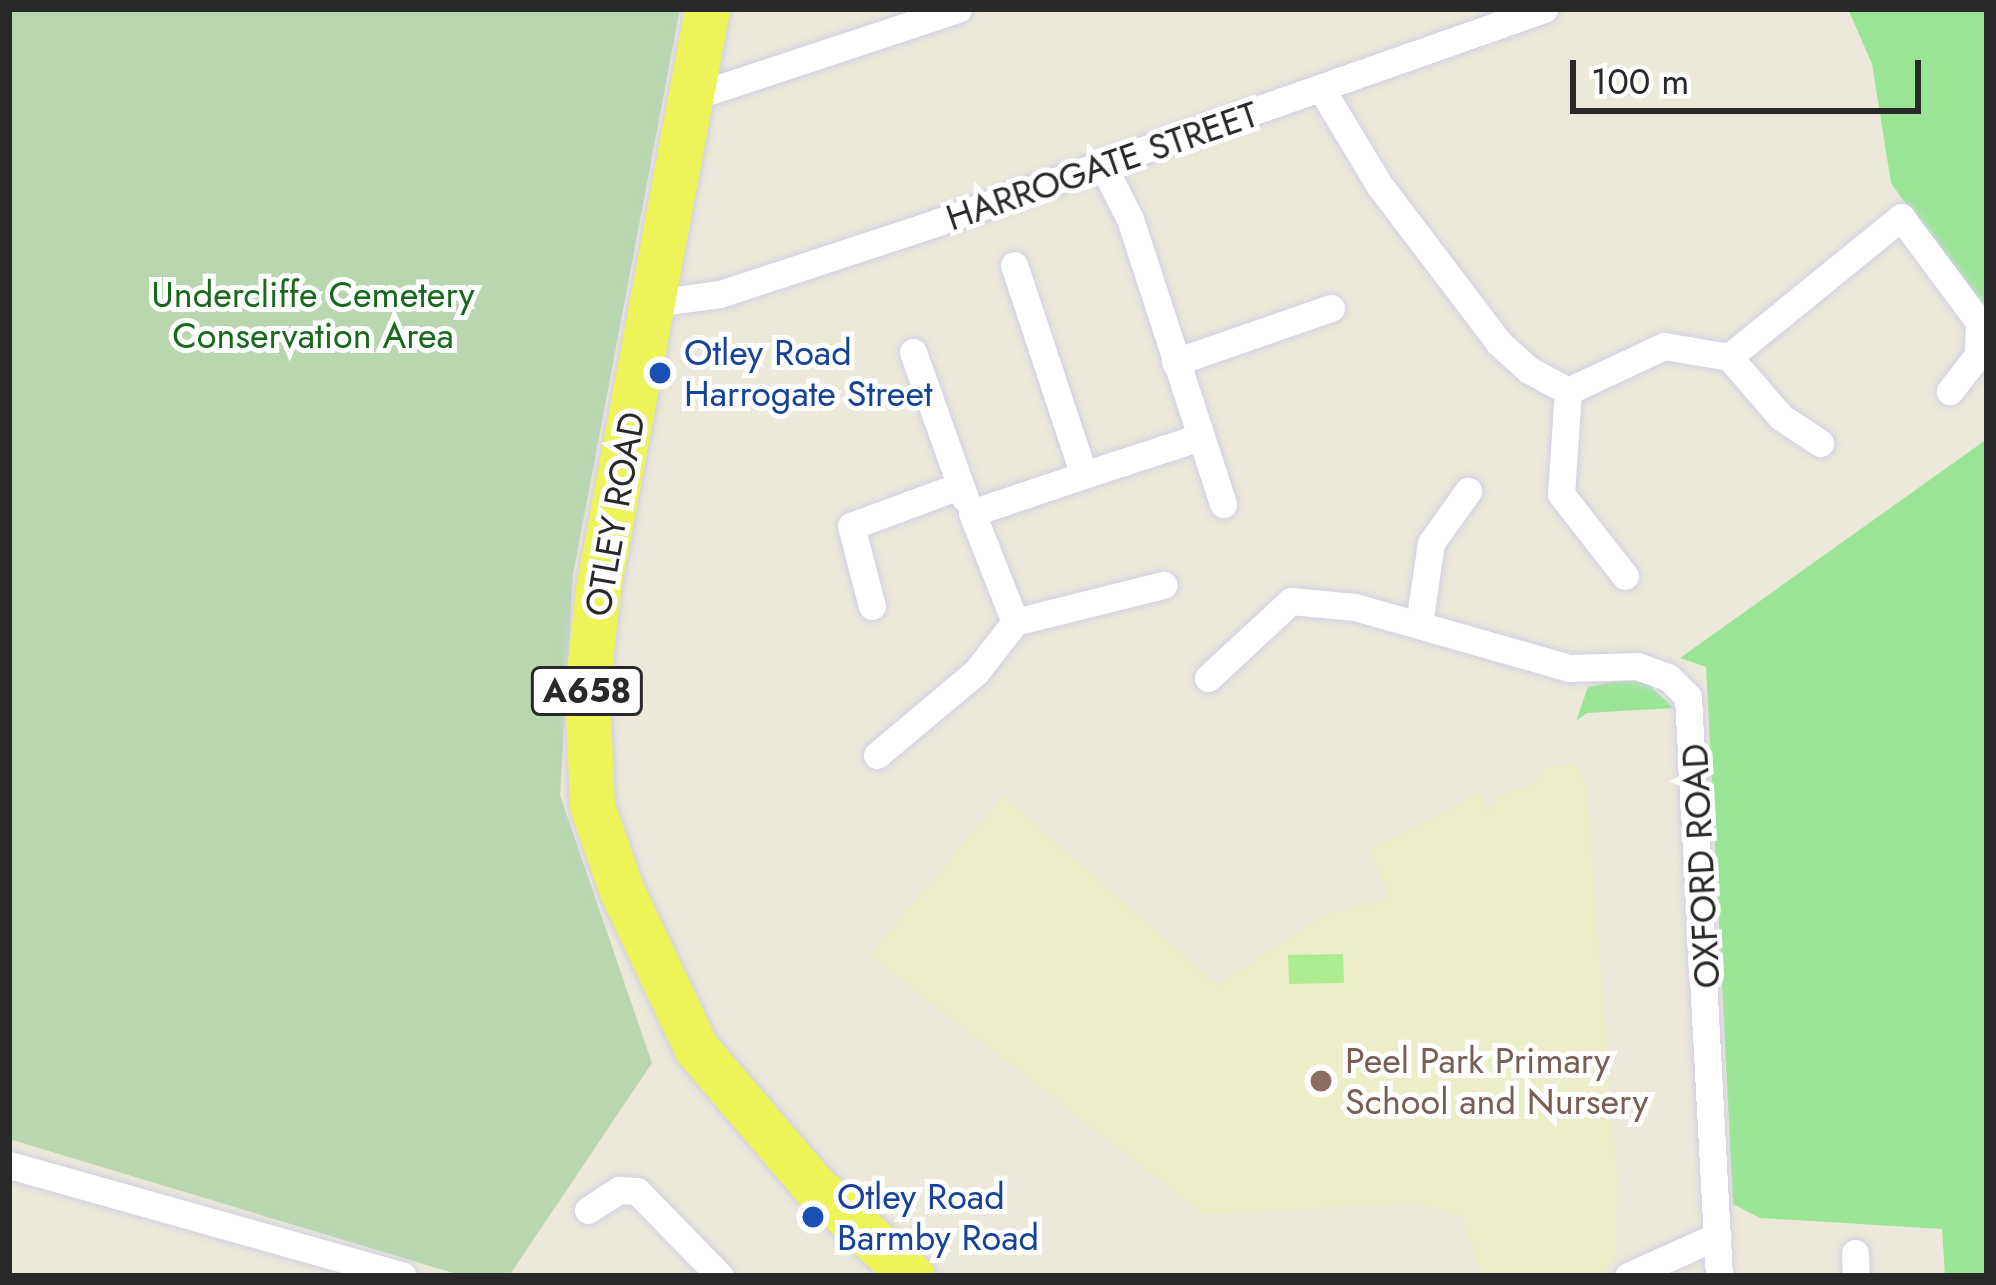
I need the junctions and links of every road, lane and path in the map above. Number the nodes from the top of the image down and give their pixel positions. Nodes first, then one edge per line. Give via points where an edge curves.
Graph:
1 (707, 9) edge
2 (958, 9) edge
3 (1544, 9) edge
4 (1322, 90) junction
5 (694, 96) junction
6 (1102, 164) junction
7 (1013, 265) dead end
8 (654, 303) junction
9 (1331, 308) dead end
10 (913, 352) dead end
11 (1730, 357) junction
12 (1175, 362) junction
13 (1950, 391) dead end
14 (1568, 392) junction
15 (1200, 437) junction
16 (1820, 443) dead end
17 (1084, 475) junction
18 (959, 486) junction
19 (1468, 490) dead end
20 (1223, 504) dead end
21 (973, 513) junction
22 (1625, 577) dead end
23 (1163, 585) dead end
24 (872, 606) dead end
25 (1015, 622) junction
26 (1419, 624) junction
27 (1208, 678) dead end
28 (878, 755) dead end
29 (9, 1165) edge
30 (588, 1210) dead end
31 (1717, 1236) junction
32 (403, 1276) edge
33 (720, 1276) edge
34 (912, 1276) edge
35 (1628, 1276) edge
36 (1719, 1276) edge

1 - 5 main road, OTLEY ROAD / A658
2 - 5 street
3 - 4 street, HARROGATE STREET
4 - 6 street, HARROGATE STREET
4 - 14 street via 1380,186 1499,343
5 - 8 main road, OTLEY ROAD / A658
6 - 8 street, HARROGATE STREET via 720,294
6 - 12 street via 1130,219
7 - 17 street
8 - 34 main road, OTLEY ROAD / A658 via 598,589 586,690 592,806 621,889 696,1048 812,1184
9 - 12 street
10 - 18 street
11 - 13 street via 1901,217 1979,322 1978,355
11 - 14 street via 1664,346
11 - 16 street via 1781,417
12 - 15 street
14 - 22 street via 1561,494
15 - 17 street
15 - 20 street
17 - 21 street
18 - 21 street
18 - 24 street via 851,526
19 - 26 street via 1430,543
21 - 25 street
23 - 25 street
25 - 28 street via 976,673
26 - 27 street, OXFORD ROAD via 1291,602
26 - 31 street, OXFORD ROAD via 1553,665 1637,665 1668,677 1688,697
29 - 32 street
30 - 33 street via 619,1190 637,1192
31 - 35 street
31 - 36 street, OXFORD ROAD

